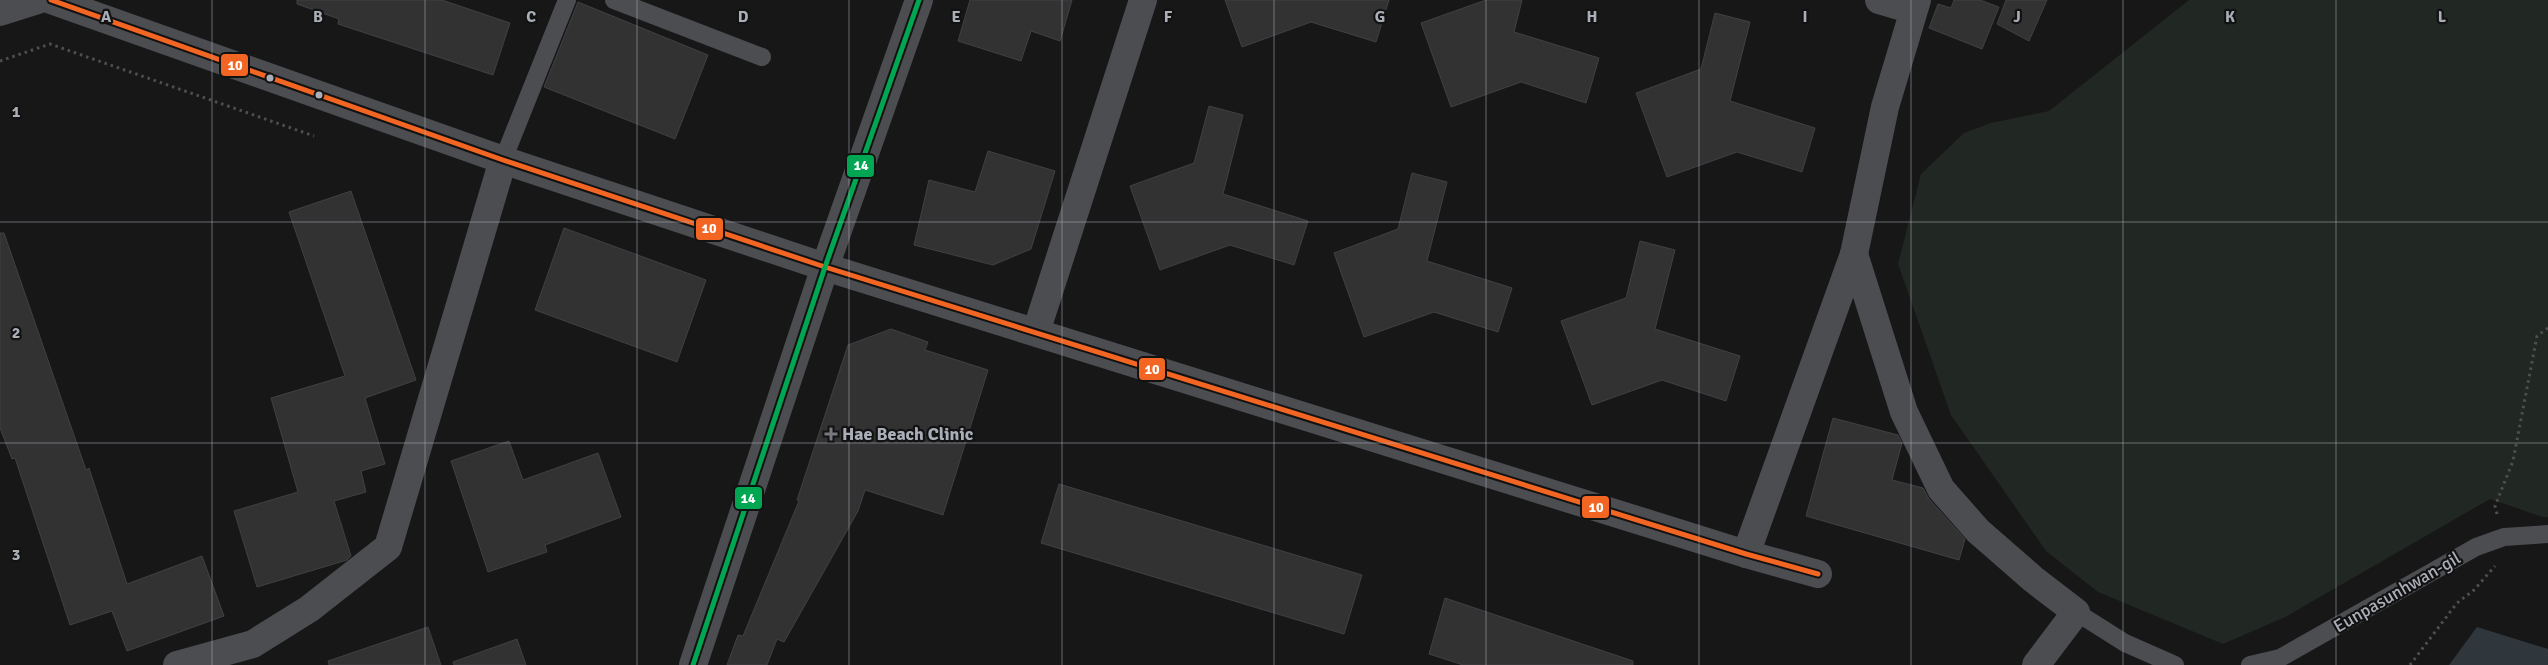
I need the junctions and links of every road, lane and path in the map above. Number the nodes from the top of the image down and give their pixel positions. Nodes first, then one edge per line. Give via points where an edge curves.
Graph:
1 (38, 0) edge
2 (51, 0) edge
3 (567, 0) edge
4 (614, 0) edge
5 (919, 0) edge
6 (1143, 0) edge
7 (1879, 0) edge
8 (1915, 5) edge
9 (0, 12) edge
10 (762, 57) dead end
11 (0, 61) edge
12 (314, 136) dead end
13 (503, 160) junction
14 (1854, 254) junction
15 (825, 267) junction
16 (2548, 328) edge
17 (1036, 332) junction
18 (2548, 534) edge
19 (2522, 536) junction
20 (2504, 537) junction
21 (1746, 554) junction
22 (1818, 574) dead end
23 (2076, 612) junction
24 (177, 665) edge
25 (693, 665) edge
26 (2036, 665) edge
27 (2175, 665) edge
28 (2250, 665) edge
29 (2410, 665) edge

1 - 9 street
2 - 13 street
3 - 13 lane
4 - 10 lane
5 - 15 street
6 - 17 street
7 - 8 street
8 - 14 street via 1885,107
11 - 12 path via 50,44
13 - 15 street
13 - 24 street via 388,547 309,609 253,644
14 - 21 street
14 - 23 street via 1904,412 1941,489 1978,531
15 - 17 street
15 - 25 street
16 - 20 path via 2537,336 2513,461 2495,506
17 - 21 street
18 - 19 lane, Eunpasunhwan-gil
19 - 20 lane, Eunpasunhwan-gil
19 - 29 path via 2474,590 2457,604
20 - 28 lane, Eunpasunhwan-gil via 2476,546 2280,658
21 - 22 street
23 - 26 street
23 - 27 lane via 2125,643

